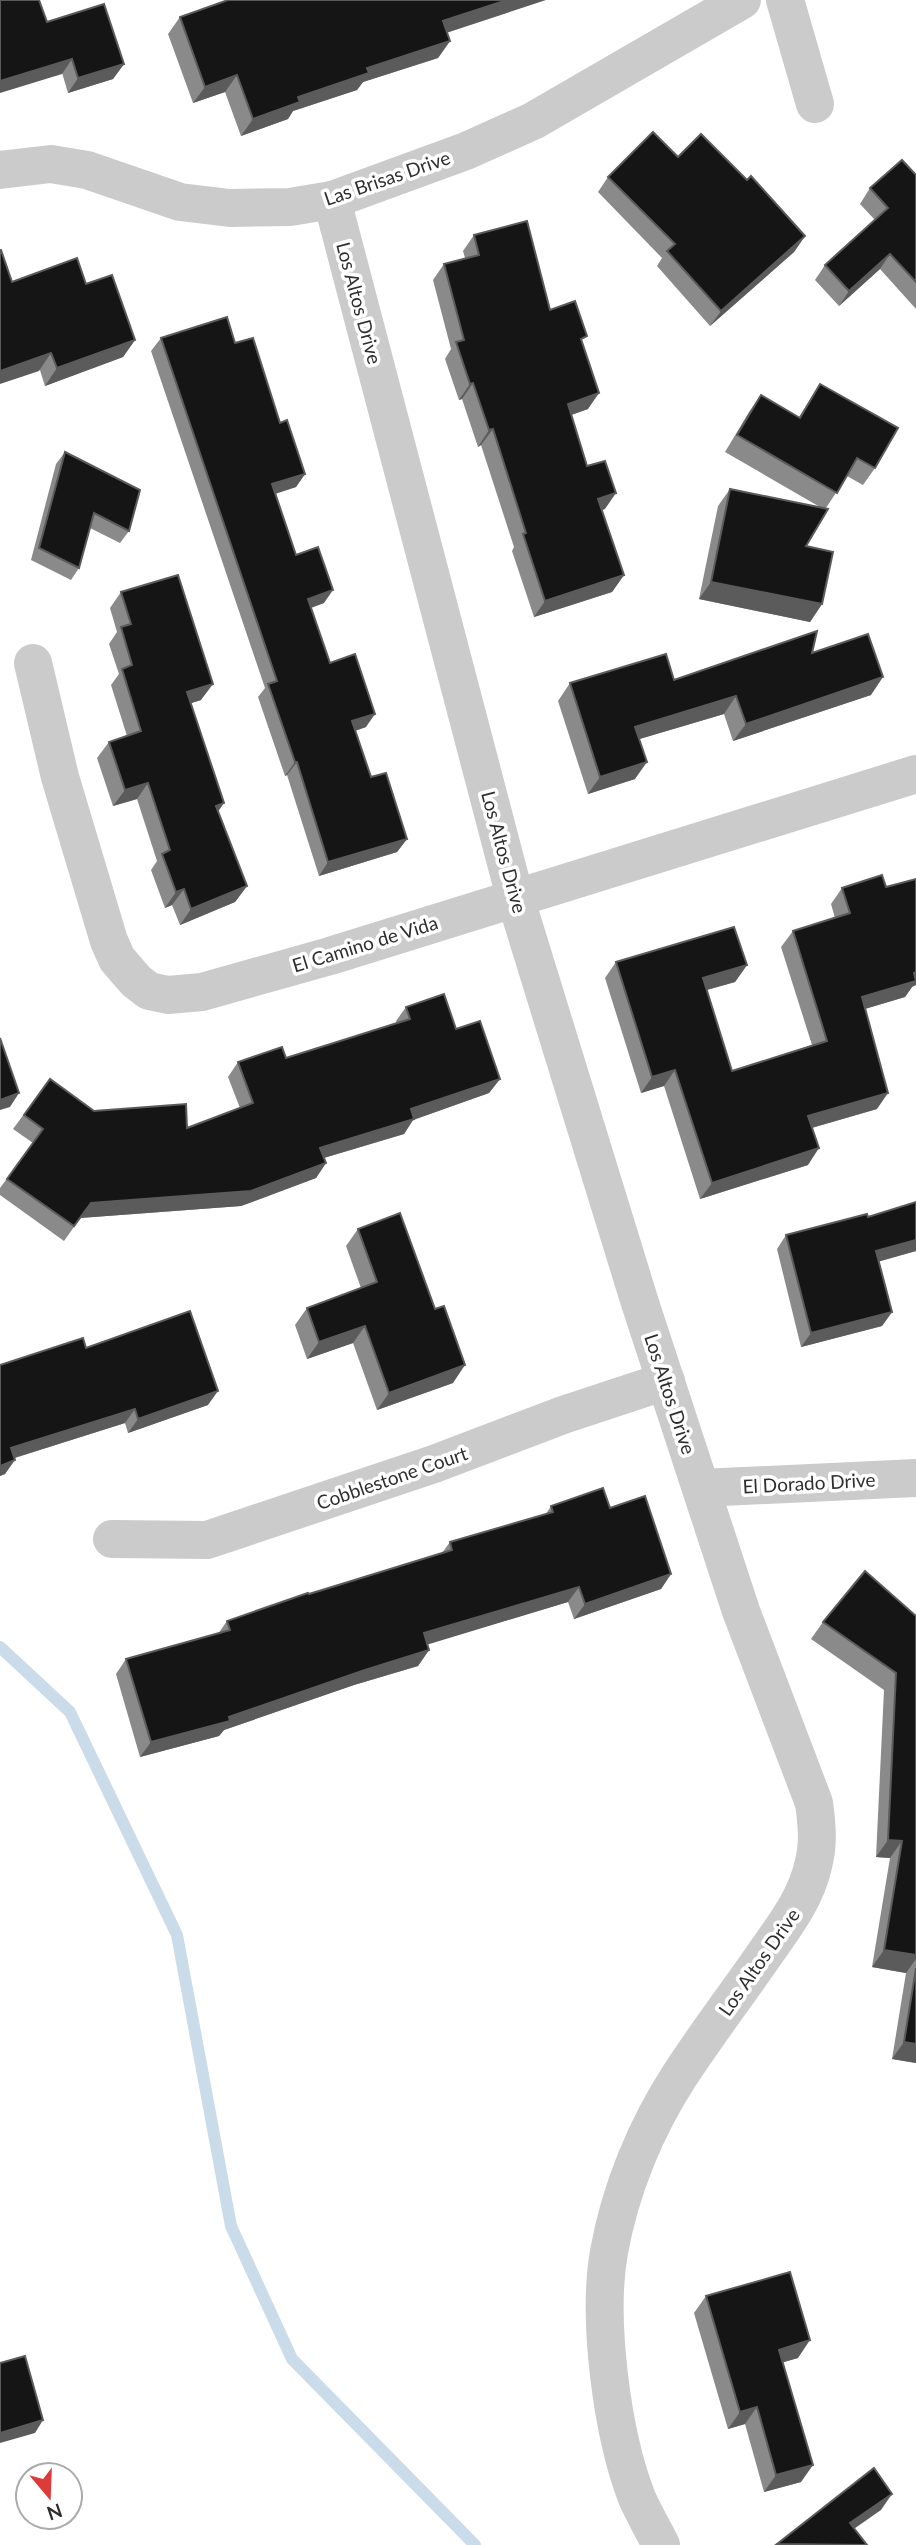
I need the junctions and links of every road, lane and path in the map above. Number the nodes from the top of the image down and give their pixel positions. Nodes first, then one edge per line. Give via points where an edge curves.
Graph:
1 (742, 0) edge
2 (785, 0) edge
3 (815, 104) dead end
4 (0, 170) edge
5 (332, 200) junction
6 (33, 663) dead end
7 (916, 774) edge
8 (515, 898) junction
9 (666, 1381) junction
10 (916, 1478) edge
11 (701, 1489) junction
12 (113, 1539) dead end
13 (661, 2545) edge

1 - 5 street, Las Brisas Drive via 533,121
2 - 3 street
4 - 5 street, Las Brisas Drive via 51,164 87,170 180,202 230,208 290,207
5 - 8 street, Los Altos Drive
6 - 8 street, El Camino de Vida via 60,778 109,941 117,959 149,991 168,995 202,992
7 - 8 street, El Camino de Vida
8 - 9 street, Los Altos Drive
9 - 11 street, Los Altos Drive
9 - 12 street, Cobblestone Court via 207,1540
10 - 11 street, El Dorado Drive
11 - 13 street, Los Altos Drive via 741,1611 814,1803 817,1844 798,1907 678,2077 639,2151 609,2253 605,2298 609,2378 620,2441 637,2498

